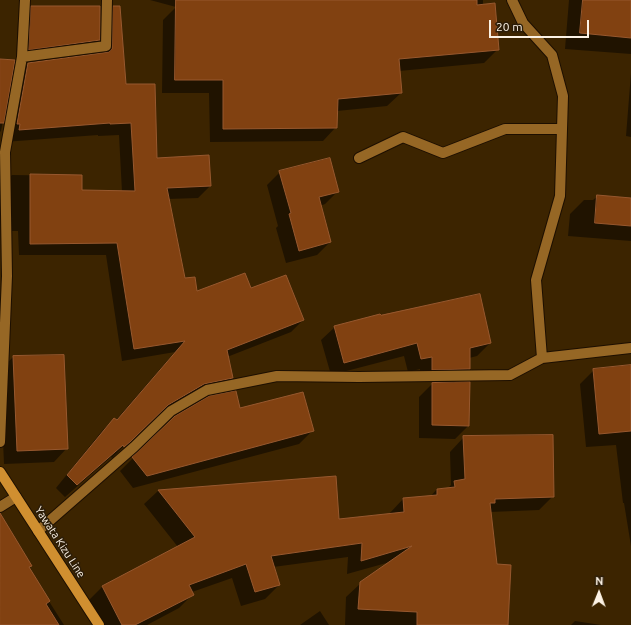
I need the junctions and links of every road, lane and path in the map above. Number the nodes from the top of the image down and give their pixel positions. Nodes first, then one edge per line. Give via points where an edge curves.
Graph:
1 (25, 0) edge
2 (107, 0) edge
3 (512, 0) edge
4 (22, 57) junction
5 (562, 129) junction
6 (359, 158) dead end
7 (631, 348) edge
8 (542, 358) junction
9 (0, 442) edge
10 (0, 472) edge
11 (16, 497) junction
12 (0, 507) edge
13 (38, 531) junction
14 (99, 625) edge

1 - 4 street
2 - 4 street via 106,46
3 - 5 street via 522,23 552,55 563,96
4 - 9 street via 5,152 7,276
5 - 6 street via 505,129 443,153 403,137
5 - 8 street via 560,196 536,280
7 - 8 street
8 - 13 street via 510,375 277,376 207,390 171,411
10 - 11 main road, Yawata Kizu Line
11 - 12 street
11 - 13 main road, Yawata Kizu Line
13 - 14 main road, Yawata Kizu Line

